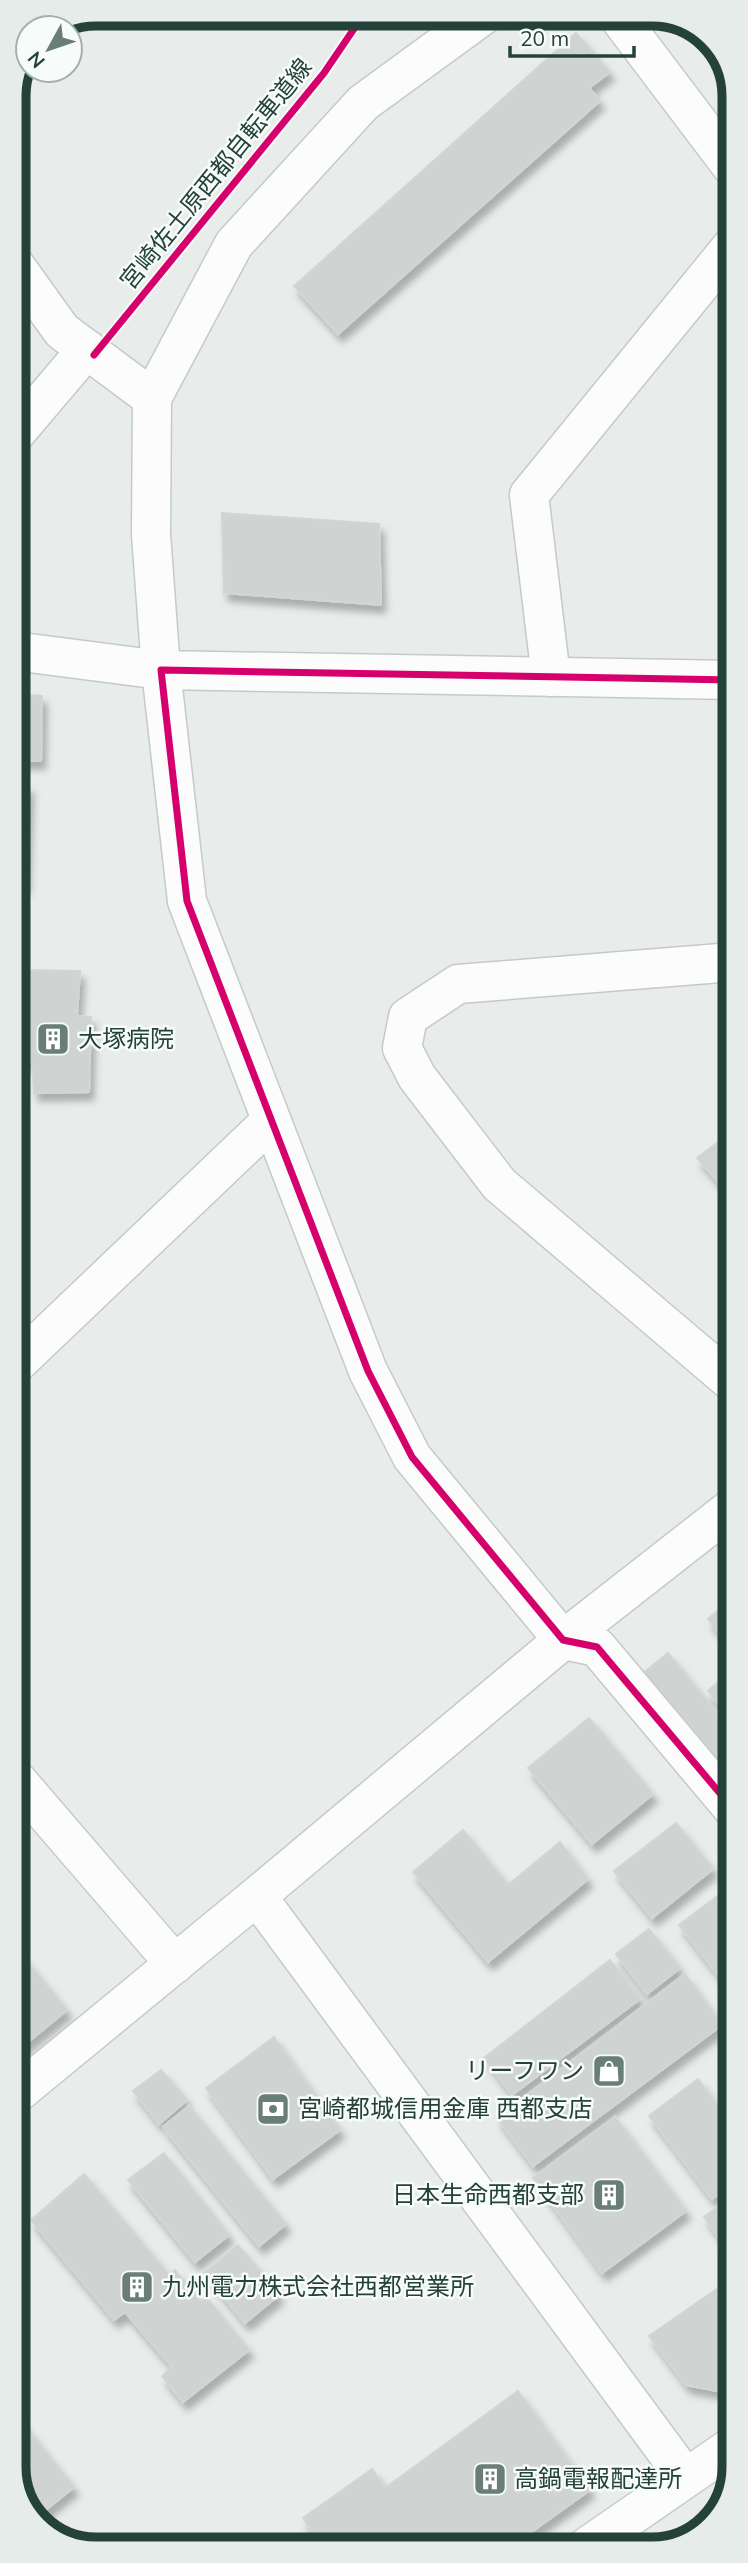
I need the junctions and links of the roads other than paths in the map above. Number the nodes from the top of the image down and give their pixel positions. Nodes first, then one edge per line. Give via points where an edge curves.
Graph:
1 (470, 26) edge
2 (625, 26) edge
3 (722, 154) edge
4 (722, 258) edge
5 (26, 281) edge
6 (87, 349) junction
7 (152, 398) junction
8 (26, 421) edge
9 (26, 653) edge
10 (161, 670) junction
11 (551, 677) junction
12 (722, 680) edge
13 (722, 963) edge
14 (271, 1121) junction
15 (26, 1355) edge
16 (722, 1374) edge
17 (722, 1516) edge
18 (563, 1640) junction
19 (26, 1791) edge
20 (722, 1796) edge
21 (257, 1896) junction
22 (175, 1964) junction
23 (26, 2086) edge
24 (722, 2453) edge
25 (685, 2477) junction
26 (599, 2537) edge

1 - 7 street via 363,103 234,244
2 - 3 street
4 - 11 street via 529,495
5 - 6 street via 62,331
6 - 7 street
6 - 8 street
7 - 10 street via 151,534
9 - 10 street
10 - 11 street
10 - 14 street via 187,901
11 - 12 street
13 - 16 street via 458,984 408,1017 402,1048 417,1077 499,1184
14 - 15 street
14 - 18 street via 368,1371 412,1457
17 - 18 street
18 - 20 street via 597,1647
18 - 21 street
19 - 22 street
21 - 22 street
21 - 25 street
22 - 23 street
24 - 25 street
25 - 26 street

